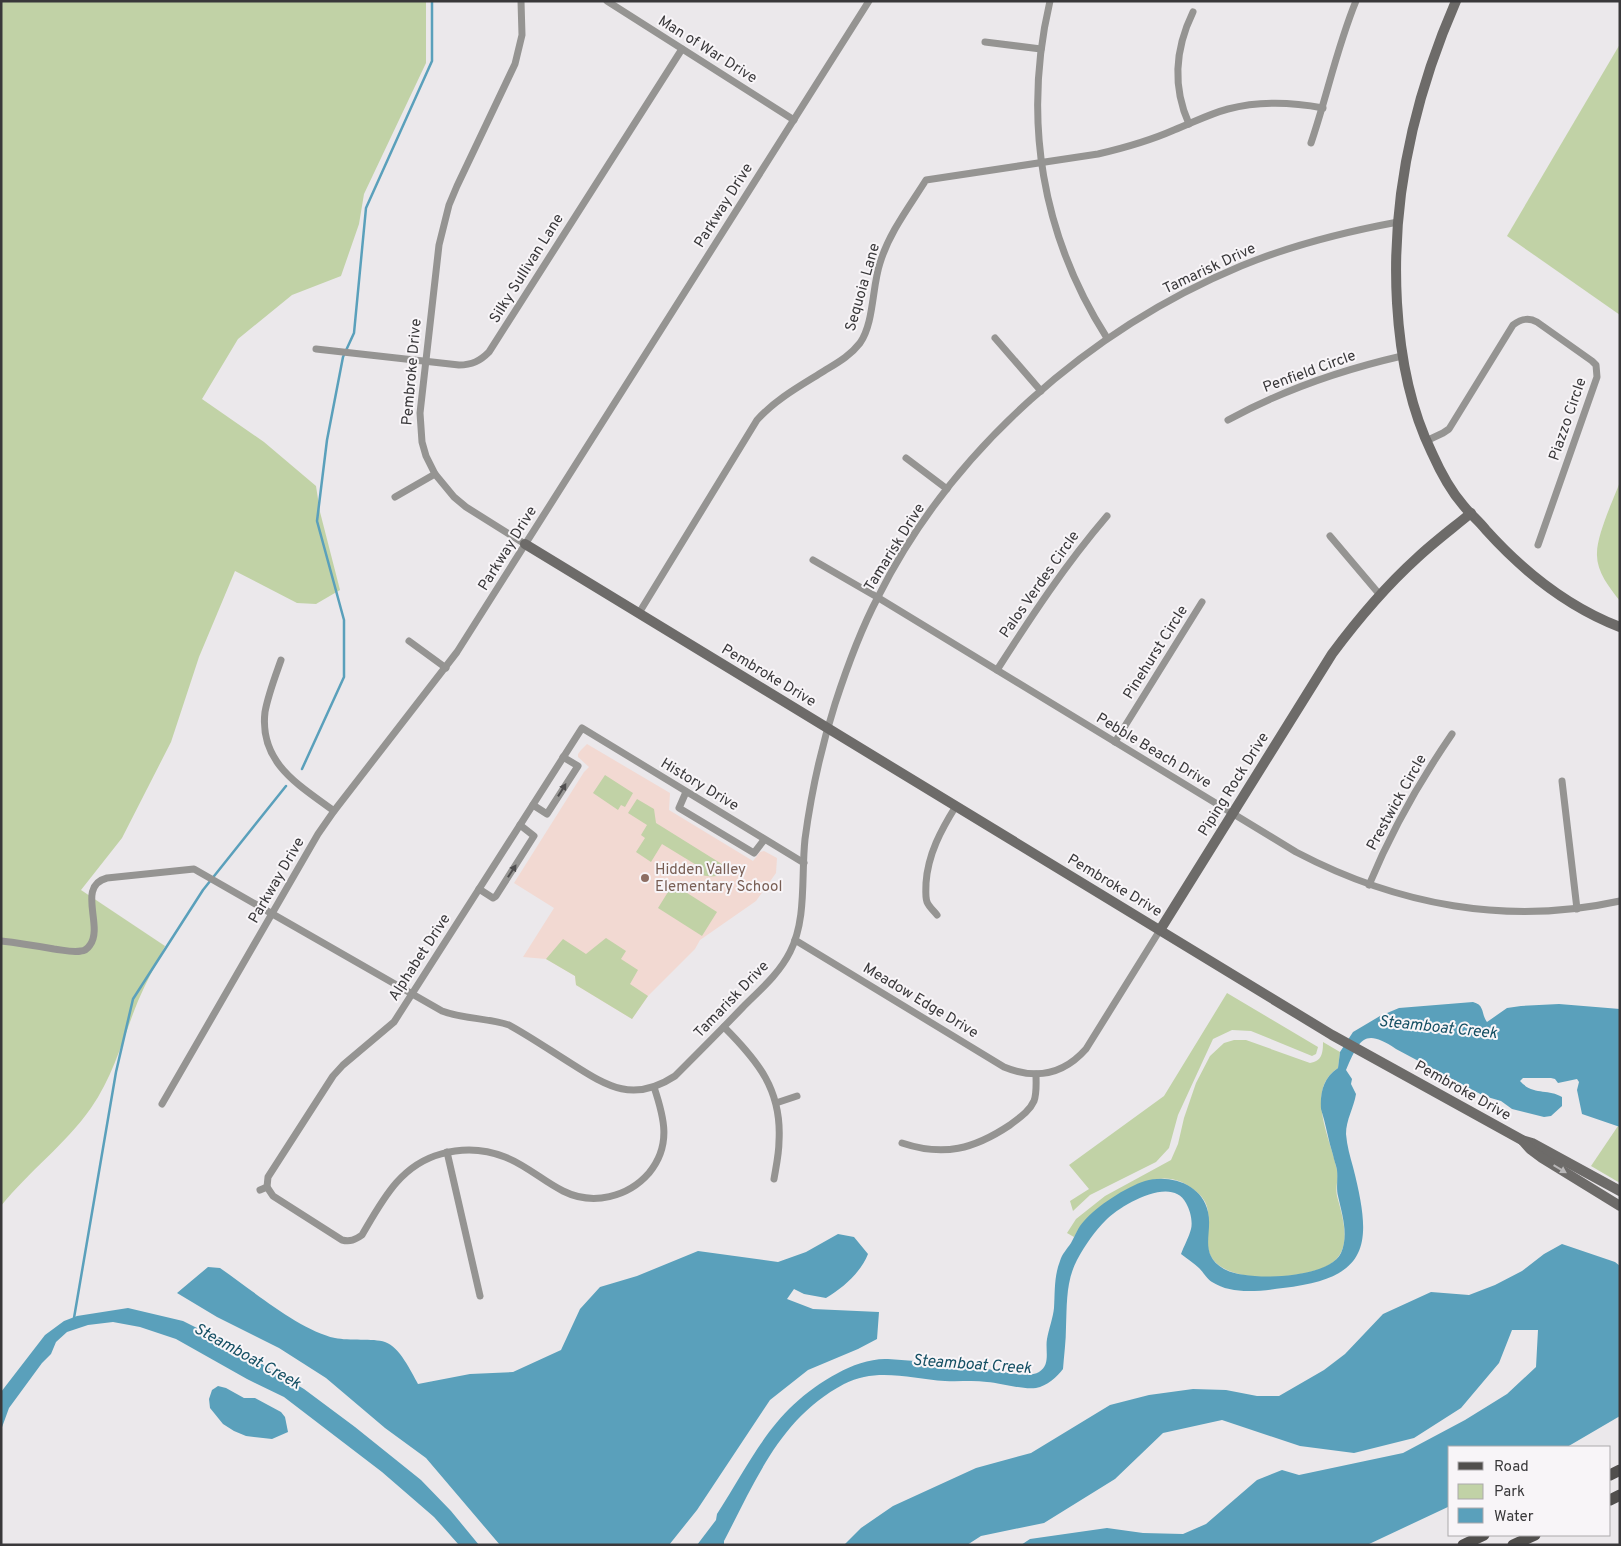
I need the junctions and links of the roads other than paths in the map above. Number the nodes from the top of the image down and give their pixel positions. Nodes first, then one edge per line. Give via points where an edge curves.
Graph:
1 (522, 1) edge
2 (607, 1) edge
3 (1050, 1) edge
4 (1356, 1) edge
5 (1456, 1) edge
6 (866, 2) edge
7 (1193, 12) dead end
8 (985, 42) dead end
9 (682, 49) junction
10 (1041, 49) junction
11 (1323, 108) junction
12 (794, 120) junction
13 (1189, 124) junction
14 (1311, 143) dead end
15 (1041, 163) junction
16 (1398, 222) junction
17 (995, 338) dead end
18 (1107, 338) junction
19 (316, 349) dead end
20 (1402, 356) junction
21 (425, 362) junction
22 (1042, 391) junction
23 (1228, 420) dead end
24 (1426, 441) junction
25 (906, 458) dead end
26 (435, 474) junction
27 (947, 489) junction
28 (396, 497) dead end
29 (1471, 513) junction
30 (1107, 516) dead end
31 (1330, 536) dead end
32 (525, 544) junction
33 (1538, 545) dead end
34 (813, 560) dead end
35 (1380, 595) junction
36 (878, 597) junction
37 (1202, 602) dead end
38 (639, 613) junction
39 (1620, 627) edge
40 (409, 641) dead end
41 (281, 660) dead end
42 (446, 668) junction
43 (997, 670) junction
44 (582, 728) joint
45 (828, 728) junction
46 (1452, 734) dead end
47 (1115, 742) junction
48 (563, 757) junction
49 (1562, 781) dead end
50 (686, 792) junction
51 (533, 805) junction
52 (956, 806) junction
53 (334, 811) junction
54 (1232, 814) junction
55 (520, 825) junction
56 (764, 840) junction
57 (804, 863) junction
58 (1369, 885) junction
59 (479, 889) junction
60 (1620, 901) edge
61 (1577, 908) junction
62 (272, 914) junction
63 (937, 915) dead end
64 (1160, 930) junction
65 (1, 940) edge
66 (795, 940) junction
67 (412, 995) junction
68 (724, 1027) junction
69 (1036, 1074) junction
70 (654, 1087) junction
71 (797, 1096) dead end
72 (776, 1102) junction
73 (162, 1104) dead end
74 (1522, 1140) junction
75 (902, 1143) dead end
76 (447, 1152) junction
77 (774, 1180) dead end
78 (1620, 1191) edge
79 (1620, 1206) edge
80 (480, 1296) dead end
81 (1482, 1536) edge
82 (1533, 1536) edge
83 (1464, 1545) edge
84 (1513, 1545) edge

1 - 21 street, Pembroke Drive via 522,35 515,64 457,186 443,224
2 - 9 street, Man of War Drive
3 - 10 street
4 - 11 street
5 - 16 street via 1420,99 1404,168
6 - 12 street, Parkway Drive
7 - 13 street via 1181,42 1177,70 1181,102
8 - 10 street
9 - 12 street, Man of War Drive
9 - 21 street, Silky Sullivan Lane via 490,352 467,365
10 - 15 street via 1037,101
11 - 13 street, Sequoia Lane via 1287,103 1248,105
11 - 14 street
12 - 32 street, Parkway Drive
13 - 15 street, Sequoia Lane via 1123,148
15 - 18 street via 1063,251 1087,305
15 - 38 street, Sequoia Lane via 926,180 887,245 861,341 847,356 779,399 757,420
16 - 18 street, Tamarisk Drive via 1311,241 1243,265 1176,296
16 - 20 street via 1396,287
17 - 22 street
18 - 22 street, Tamarisk Drive
19 - 21 street, Silky Sullivan Lane
20 - 23 street, Penfield Circle via 1307,383
20 - 24 street via 1411,398
21 - 26 street, Pembroke Drive via 420,427 426,456
22 - 27 street, Tamarisk Drive via 988,442
24 - 29 street via 1449,485
24 - 33 street, Piazzo Circle via 1449,429 1518,321 1534,320 1592,361 1597,377
25 - 27 street
26 - 28 street
26 - 32 street, Pembroke Drive via 454,498
27 - 36 street, Tamarisk Drive via 904,550
29 - 35 street, Piping Rock Drive via 1417,558
29 - 39 street via 1518,564 1539,581
30 - 43 street, Palos Verdes Circle via 1062,571
31 - 35 street
32 - 38 street, Pembroke Drive
32 - 42 street, Parkway Drive
34 - 36 street, Pebble Beach Drive
35 - 54 street, Piping Rock Drive via 1332,654
36 - 43 street, Pebble Beach Drive
36 - 45 street, Tamarisk Drive via 847,669
37 - 47 street, Pinehurst Circle
38 - 45 street, Pembroke Drive
40 - 42 street
41 - 53 street via 265,712 269,748 289,777
42 - 53 street, Parkway Drive
43 - 47 street, Pebble Beach Drive
44 - 48 street, Alphabet Drive
44 - 50 street, History Drive
45 - 52 street, Pembroke Drive
45 - 57 street, Tamarisk Drive via 808,812
46 - 58 street, Prestwick Circle via 1412,796
47 - 54 street, Pebble Beach Drive
48 - 51 street, Alphabet Drive
51 -> 48 street via 546,814 578,766
49 - 61 street
50 - 56 street, History Drive
50 - 56 street via 679,808 754,853
51 - 55 street, Alphabet Drive
52 - 63 street via 936,843 927,877 928,903
52 - 64 street, Pembroke Drive
53 - 62 street, Parkway Drive
54 - 58 street, Pebble Beach Drive via 1323,866
54 - 64 street, Piping Rock Drive
55 - 59 street, Alphabet Drive
59 -> 55 street via 493,898 496,896 530,843 534,836
56 - 57 street, History Drive
57 - 66 street, Tamarisk Drive
58 - 61 street, Pebble Beach Drive via 1427,902 1466,908 1517,912
59 - 67 street, Alphabet Drive
60 - 61 street, Pebble Beach Drive
62 - 65 street via 194,869 97,881 92,895 93,939 83,951
62 - 67 street
62 - 73 street, Parkway Drive
64 - 69 street, Piping Rock Drive via 1079,1058 1064,1068
64 - 74 street, Pembroke Drive via 1332,1035
66 - 68 street, Tamarisk Drive via 776,975
66 - 69 street, Meadow Edge Drive via 1004,1067 1015,1072
67 - 70 street via 454,1015 509,1025 608,1086 632,1091
67 - 76 street, Alphabet Drive via 394,1022 333,1076 263,1189 342,1240 352,1241 362,1235 399,1179 426,1159
68 - 70 street, Tamarisk Drive via 675,1076
68 - 72 street via 762,1070
69 - 75 street via 1036,1092 1024,1116 983,1141 964,1148 944,1150 928,1150
70 - 76 street via 664,1124 658,1159 644,1179 614,1196 590,1199 570,1194 516,1162 490,1152
71 - 72 street
72 - 77 street via 780,1136
74 - 78 street, Pembroke Drive
74 -> 79 street, Pembroke Drive via 1530,1150
76 - 80 street
81 - 83 main road
82 - 84 main road

